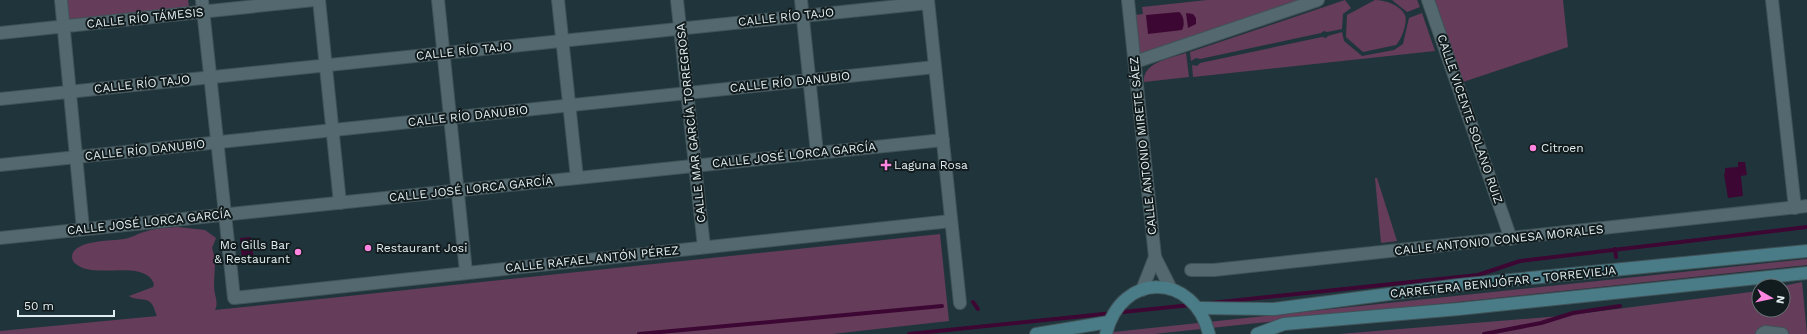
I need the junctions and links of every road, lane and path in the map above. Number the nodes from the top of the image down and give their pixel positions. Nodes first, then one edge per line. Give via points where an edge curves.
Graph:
1 (60, 0) edge
2 (314, 0) edge
3 (319, 0) edge
4 (438, 0) edge
5 (558, 0) edge
6 (677, 0) edge
7 (801, 0) edge
8 (1128, 0) edge
9 (1318, 0) edge
10 (1428, 0) edge
11 (1772, 0) edge
12 (928, 1) edge
13 (203, 6) edge
14 (803, 16) junction
15 (63, 26) junction
16 (680, 29) junction
17 (0, 33) edge
18 (562, 41) junction
19 (444, 53) junction
20 (1135, 62) junction
21 (325, 65) junction
22 (935, 67) junction
23 (211, 77) junction
24 (810, 80) junction
25 (70, 92) junction
26 (687, 93) junction
27 (0, 99) edge
28 (569, 105) junction
29 (450, 118) junction
30 (332, 130) junction
31 (943, 140) junction
32 (217, 142) junction
33 (817, 153) junction
34 (76, 157) junction
35 (0, 165) edge
36 (695, 166) junction
37 (577, 178) junction
38 (458, 190) junction
39 (340, 202) junction
40 (1801, 207) edge
41 (225, 214) junction
42 (951, 221) junction
43 (83, 229) junction
44 (0, 238) edge
45 (1511, 238) junction
46 (704, 247) junction
47 (1807, 251) edge
48 (1155, 257) junction
49 (1191, 270) dead end
50 (466, 272) junction
51 (1807, 273) edge
52 (1171, 289) junction
53 (1142, 290) junction
54 (960, 303) dead end
55 (1198, 308) junction
56 (1107, 328) edge
57 (1036, 334) edge
58 (1209, 334) edge
59 (1256, 334) edge
60 (1762, 334) edge
61 (1782, 334) edge

1 - 15 street
2 - 13 street, CALLE RÍO TÁMESIS
3 - 21 street
4 - 19 street
5 - 18 street
6 - 16 street, CALLE MAR GARCÍA TORREGROSA
7 - 14 street
8 - 20 street, CALLE ANTONIO MIRETE SÁEZ
9 - 20 street
10 - 45 street, CALLE VICENTE SOLANO RUIZ
11 - 40 street
12 - 14 street, CALLE RÍO TAJO
12 - 22 street
13 - 15 street, CALLE RÍO TÁMESIS
13 - 23 street
14 - 16 street, CALLE RÍO TAJO
14 - 24 street
15 - 17 street, CALLE RÍO TÁMESIS
15 - 25 street
16 - 18 street, CALLE RÍO TAJO
16 - 26 street, CALLE MAR GARCÍA TORREGROSA
18 - 19 street, CALLE RÍO TAJO
18 - 28 street
19 - 21 street, CALLE RÍO TAJO
19 - 29 street
20 - 48 street, CALLE ANTONIO MIRETE SÁEZ
21 - 23 street, CALLE RÍO TAJO
21 - 30 street
22 - 24 street, CALLE RÍO DANUBIO
22 - 31 street
23 - 25 street, CALLE RÍO TAJO
23 - 32 street
24 - 26 street, CALLE RÍO DANUBIO
24 - 33 street
25 - 27 street, CALLE RÍO TAJO
25 - 34 street
26 - 28 street, CALLE RÍO DANUBIO
26 - 36 street, CALLE MAR GARCÍA TORREGROSA
28 - 29 street, CALLE RÍO DANUBIO
28 - 37 street
29 - 30 street, CALLE RÍO DANUBIO
29 - 38 street
30 - 32 street, CALLE RÍO DANUBIO
30 - 39 street
31 - 33 street, CALLE JOSÉ LORCA GARCÍA
31 - 42 street
32 - 34 street, CALLE RÍO DANUBIO
32 - 41 street
33 - 36 street, CALLE JOSÉ LORCA GARCÍA
34 - 35 street, CALLE RÍO DANUBIO
34 - 43 street
36 - 37 street, CALLE JOSÉ LORCA GARCÍA
36 - 46 street, CALLE MAR GARCÍA TORREGROSA
37 - 38 street, CALLE JOSÉ LORCA GARCÍA
38 - 39 street, CALLE JOSÉ LORCA GARCÍA
38 - 50 street
39 - 41 street, CALLE JOSÉ LORCA GARCÍA
40 - 45 street, CALLE ANTONIO CONESA MORALES
41 - 43 street, CALLE JOSÉ LORCA GARCÍA
41 - 50 street, CALLE RAFAEL ANTÓN PÉREZ via 234,298
42 - 46 street, CALLE RAFAEL ANTÓN PÉREZ
42 - 54 street
43 - 44 street, CALLE JOSÉ LORCA GARCÍA
45 - 49 street, CALLE ANTONIO CONESA MORALES via 1214,270
46 - 50 street, CALLE RAFAEL ANTÓN PÉREZ
47 - 55 main road, CARRETERA BENIJÓFAR - TORREVIEJA via 1460,285 1274,309
48 - 52 street
48 - 53 street, CALLE ANTONIO MIRETE SÁEZ
51 - 59 main road, CARRETERA BENIJÓFAR - TORREVIEJA via 1459,309 1284,324
52 - 53 main road
52 - 55 main road via 1181,293
53 - 56 main road via 1119,304
55 - 58 main road via 1205,317
56 - 57 main road
60 - 61 street

